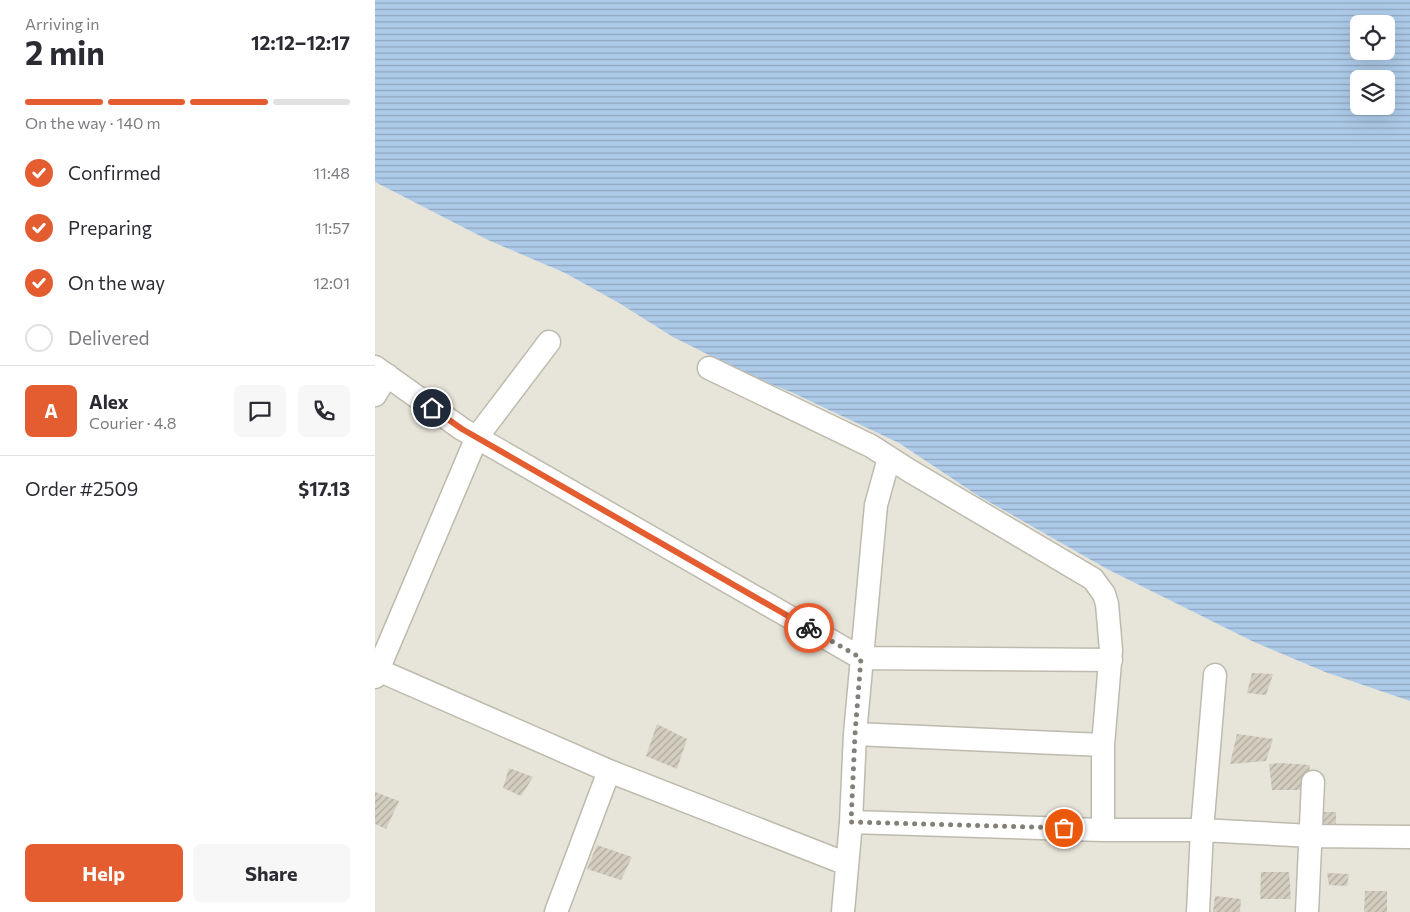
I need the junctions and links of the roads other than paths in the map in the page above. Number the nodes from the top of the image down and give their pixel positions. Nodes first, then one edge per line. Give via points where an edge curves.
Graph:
1 (549, 342) dead end
2 (709, 368) dead end
3 (381, 371) edge
4 (375, 395) edge
5 (477, 438) junction
6 (889, 458) junction
7 (861, 658) junction
8 (1111, 660) junction
9 (377, 674) edge
10 (1215, 675) dead end
11 (855, 734) junction
12 (1103, 745) junction
13 (609, 771) junction
14 (1313, 782) dead end
15 (851, 822) junction
16 (1103, 830) junction
17 (1202, 830) junction
18 (1311, 836) junction
19 (1410, 837) edge
20 (847, 864) junction
21 (556, 912) edge
22 (843, 912) edge
23 (1198, 912) edge
24 (1307, 912) edge

1 - 5 street
2 - 6 street via 871,446
3 - 4 street
3 - 5 street
5 - 7 street
5 - 9 street
6 - 7 street via 876,505
6 - 8 street via 1093,579 1107,604
7 - 8 street
7 - 11 street
8 - 12 street
9 - 13 street
10 - 17 street
11 - 12 street
11 - 15 street
12 - 16 street
13 - 20 street
13 - 21 street
14 - 18 street
15 - 16 street
15 - 20 street
16 - 17 street
17 - 18 street
17 - 23 street
18 - 19 street
18 - 24 street
20 - 22 street

